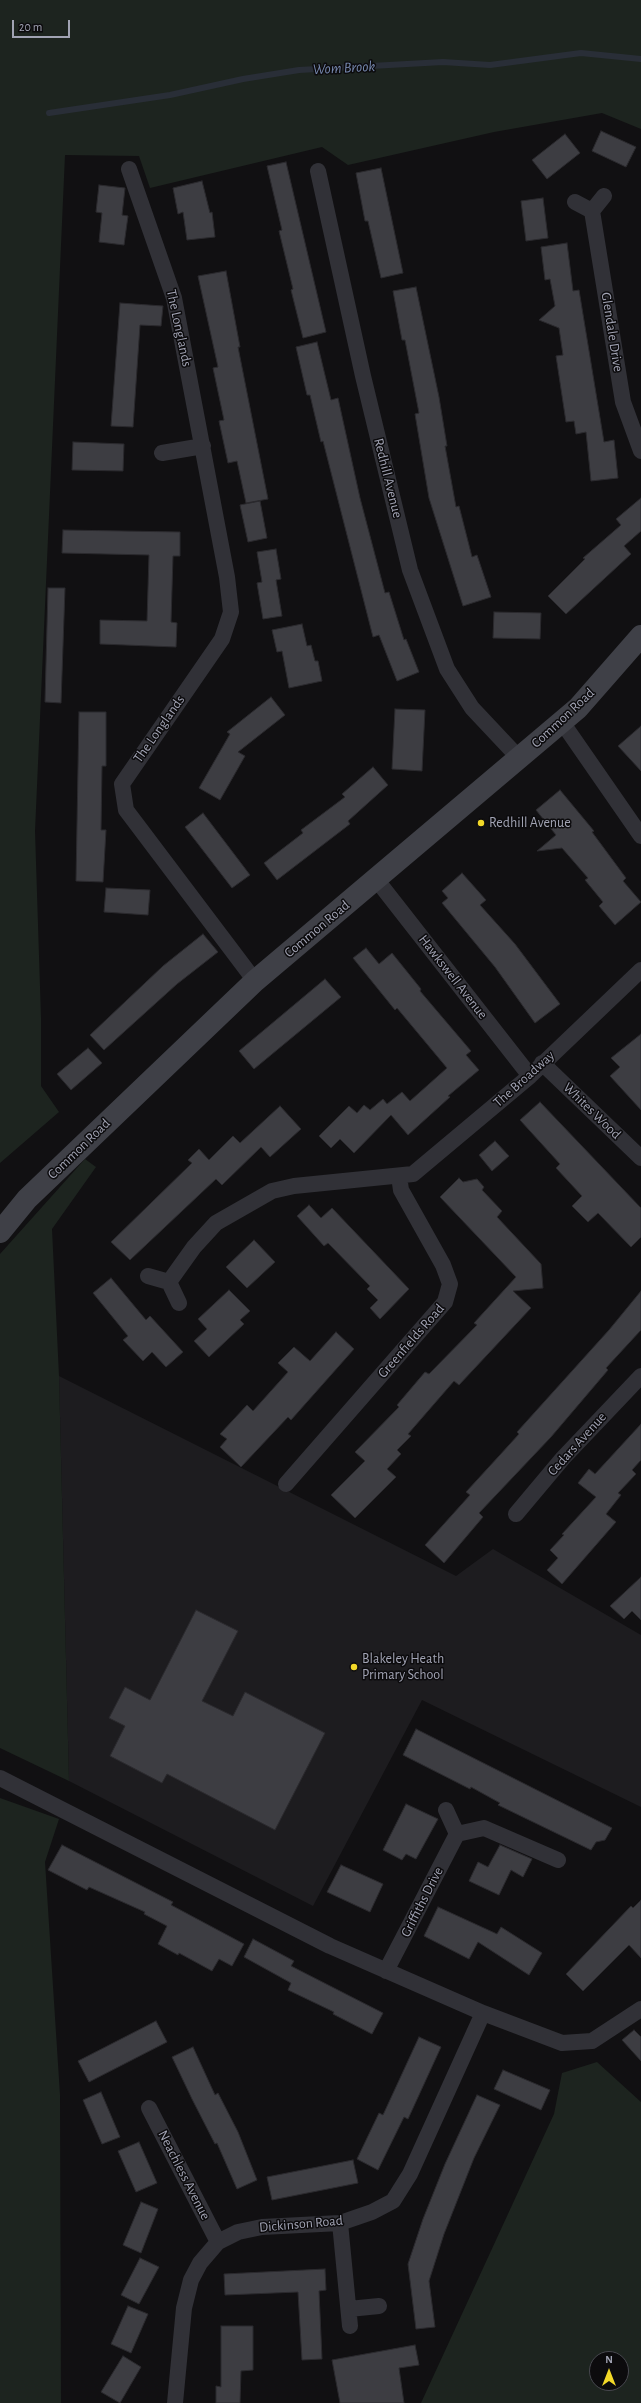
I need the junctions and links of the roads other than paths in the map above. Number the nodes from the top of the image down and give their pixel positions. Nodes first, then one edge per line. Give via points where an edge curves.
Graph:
1 (129, 169) dead end
2 (318, 171) dead end
3 (604, 196) dead end
4 (575, 202) dead end
5 (592, 211) junction
6 (202, 446) junction
7 (641, 451) edge
8 (162, 453) dead end
9 (641, 636) edge
10 (562, 722) junction
11 (519, 758) junction
12 (641, 836) edge
13 (376, 879) junction
14 (641, 970) edge
15 (255, 981) junction
16 (542, 1064) junction
17 (530, 1076) junction
18 (641, 1158) edge
19 (399, 1176) junction
20 (0, 1232) edge
21 (148, 1276) dead end
22 (170, 1282) junction
23 (179, 1303) dead end
24 (641, 1376) edge
25 (286, 1484) dead end
26 (516, 1514) dead end
27 (0, 1778) edge
28 (446, 1810) dead end
29 (456, 1834) junction
30 (558, 1860) dead end
31 (386, 1970) junction
32 (641, 2009) edge
33 (483, 2013) junction
34 (150, 2108) dead end
35 (340, 2223) junction
36 (218, 2242) junction
37 (379, 2306) dead end
38 (349, 2309) junction
39 (350, 2326) dead end
40 (175, 2403) edge

1 - 6 street, The Longlands via 174,298
2 - 11 street, Redhill Avenue via 363,376 410,570 447,669 472,708
3 - 5 street
4 - 5 street
5 - 7 street, Glendale Drive via 623,402
6 - 8 street
6 - 15 street, The Longlands via 228,577 231,612 222,640 122,784 126,810
9 - 10 street, Common Road via 578,708
10 - 11 street, Common Road
10 - 12 street
11 - 13 street, Common Road
13 - 15 street, Common Road
13 - 17 street, Hawkswell Avenue
14 - 16 street, The Broadway
15 - 20 street, Common Road via 27,1200
16 - 17 street, The Broadway
16 - 18 street, Whites Wood
17 - 19 street, The Broadway via 413,1174
19 - 22 street, The Broadway via 294,1186 272,1191 216,1223 194,1247
19 - 25 street, Greenfields Road via 401,1190 443,1265 450,1284 445,1302
21 - 22 street
22 - 23 street
24 - 26 street, Cedars Avenue via 563,1458
27 - 31 street via 330,1946
28 - 29 street
29 - 30 street via 484,1828
29 - 31 street, Griffiths Drive
31 - 33 street
32 - 33 street via 592,2041 562,2043
33 - 35 street, Dickinson Road via 410,2174 393,2201 372,2212
34 - 36 street, Neachless Avenue
35 - 36 street, Dickinson Road via 262,2227 238,2232
35 - 38 street
36 - 40 street, Dickinson Road via 200,2263 188,2291
37 - 38 street
38 - 39 street

